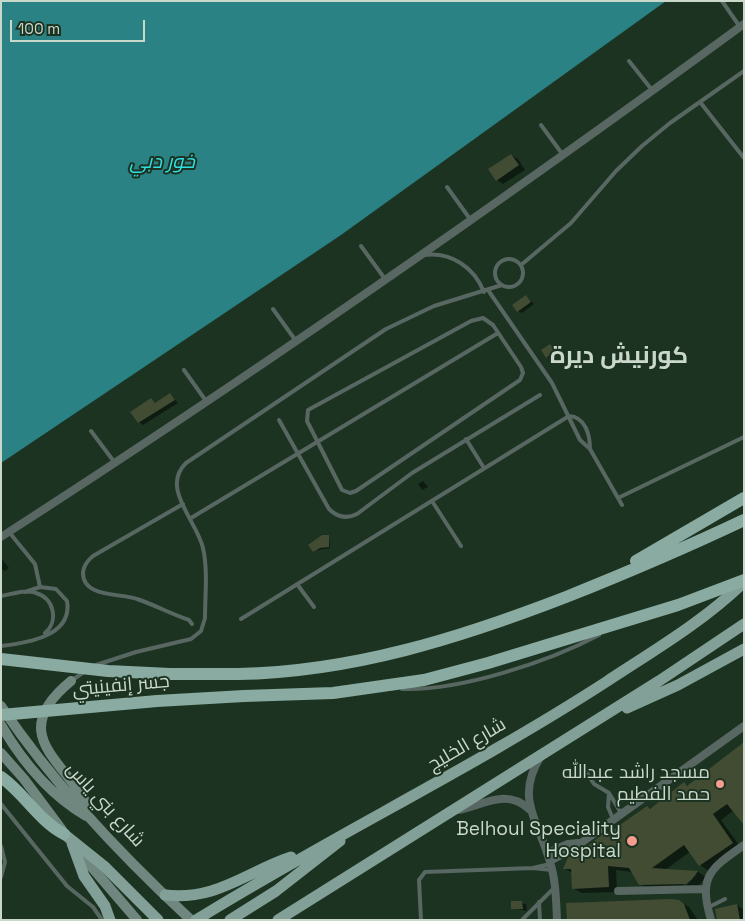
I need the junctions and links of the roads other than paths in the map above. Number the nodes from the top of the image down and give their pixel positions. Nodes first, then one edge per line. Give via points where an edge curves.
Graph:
1 (722, 1) edge
2 (742, 25) edge
3 (629, 61) dead end
4 (744, 71) edge
5 (652, 90) junction
6 (700, 102) junction
7 (541, 125) dead end
8 (563, 154) junction
9 (744, 158) edge
10 (447, 187) dead end
11 (470, 219) junction
12 (361, 246) dead end
13 (420, 255) junction
14 (521, 265) junction
15 (385, 279) junction
16 (502, 285) junction
17 (486, 291) junction
18 (273, 309) dead end
19 (498, 334) junction
20 (296, 341) junction
21 (184, 370) dead end
22 (540, 395) dead end
23 (207, 402) junction
24 (568, 416) junction
25 (279, 420) dead end
26 (91, 430) dead end
27 (744, 437) edge
28 (466, 439) junction
29 (318, 442) junction
30 (590, 449) junction
31 (298, 454) junction
32 (115, 463) junction
33 (484, 468) junction
34 (618, 498) junction
35 (744, 498) edge
36 (432, 501) junction
37 (183, 504) junction
38 (622, 505) dead end
39 (190, 518) junction
40 (744, 520) edge
41 (9, 532) junction
42 (1, 537) edge
43 (461, 546) dead end
44 (744, 581) edge
45 (297, 584) junction
46 (40, 587) junction
47 (25, 592) junction
48 (1, 596) edge
49 (565, 597) junction
50 (314, 607) dead end
51 (241, 619) dead end
52 (192, 624) dead end
53 (744, 624) edge
54 (42, 636) junction
55 (1, 646) edge
56 (744, 649) edge
57 (1, 659) edge
58 (71, 681) joint
59 (1, 706) edge
60 (1, 716) edge
61 (604, 716) junction
62 (1, 725) edge
63 (744, 726) edge
64 (3, 755) edge
65 (542, 755) junction
66 (582, 767) dead end
67 (1, 777) edge
68 (608, 793) junction
69 (1, 804) edge
70 (529, 809) junction
71 (451, 811) junction
72 (621, 813) junction
73 (612, 819) junction
74 (94, 820) junction
75 (356, 826) junction
76 (68, 838) junction
77 (744, 845) edge
78 (1, 846) edge
79 (312, 850) junction
80 (550, 862) junction
81 (1, 877) edge
82 (555, 887) junction
83 (704, 889) junction
84 (618, 891) dead end
85 (165, 895) junction
86 (725, 899) dead end
87 (539, 902) junction
88 (298, 908) junction
89 (707, 908) junction
90 (526, 918) edge
91 (102, 920) edge
92 (110, 920) edge
93 (137, 920) edge
94 (158, 920) edge
95 (191, 920) edge
96 (196, 920) edge
97 (230, 920) edge
98 (278, 920) edge
99 (290, 920) edge
100 (421, 920) edge
101 (522, 920) edge
102 (540, 920) edge
103 (558, 920) edge
104 (710, 920) edge

1 - 2 lane
2 - 5 street
3 - 5 lane
4 - 6 lane
5 - 8 street
6 - 9 lane
6 - 14 lane via 642,146 571,223
7 - 8 lane
8 - 11 street
10 - 11 lane
11 - 13 street
12 - 15 lane
13 - 15 street
13 - 17 lane via 440,255 458,261 471,271
14 - 16 lane via 523,277 518,284
14 - 16 lane via 511,259 499,263 496,274
15 - 20 street
16 - 17 lane
17 - 24 lane via 552,383
17 - 37 lane via 434,306 386,329 190,460 182,466 176,480
18 - 20 lane
19 - 29 lane
19 - 29 lane via 488,321 473,320 312,406 306,412 306,418
19 - 29 lane via 522,370 520,380 356,491 342,490
20 - 23 street
21 - 23 lane
22 - 28 lane
23 - 32 street
24 - 30 lane via 580,440
24 - 30 lane via 576,417 584,424
24 - 33 lane
25 - 31 lane
26 - 32 lane
27 - 34 lane
28 - 31 lane via 412,473 357,514 346,517 338,516 329,509
28 - 33 lane
29 - 31 lane
30 - 34 lane
31 - 39 lane
32 - 41 street
33 - 36 lane
34 - 38 lane
35 - 49 highway via 660,548
36 - 43 lane
36 - 45 lane
37 - 39 lane
37 - 52 lane via 93,556 84,566 84,576 94,590 137,599
39 - 58 lane via 205,560 205,618 201,631 190,639 101,663
40 - 49 highway
41 - 42 street
41 - 46 lane via 34,564
44 - 60 highway, جسر إنفينيتي, bridge via 456,672 378,688 324,694 157,700
44 - 75 main road, شارع الخليج via 717,607 688,628 575,702
45 - 50 lane
45 - 51 lane
46 - 47 lane
46 - 54 lane via 52,588 62,594 68,609 63,625
47 - 48 lane
47 - 54 lane via 43,596 54,612 49,630
49 - 57 highway, جسر إنفينيتي, bridge via 477,630 385,656 297,671 170,674
53 - 61 main road
54 - 55 lane
56 - 61 main road via 663,692
58 - 74 main road via 52,698 46,710 43,738 50,756 82,796
59 - 74 main road, شارع بني ياس via 33,750
61 - 65 main road
62 - 74 main road via 41,779 74,809
63 - 72 street
64 - 76 main road
65 - 70 street via 531,776
65 - 71 main road
66 - 68 lane via 594,784
67 - 76 highway via 17,789 44,820
68 - 72 lane
68 - 73 lane
69 - 91 lane via 67,886 93,907
70 - 71 street via 516,800 500,798
70 - 80 street
71 - 88 main road
72 - 73 street
73 - 80 street via 578,843 568,844
74 - 85 main road, شارع بني ياس
75 - 79 main road, شارع الخليج
75 - 97 main road via 297,876
76 - 92 main road via 84,876 105,906
76 - 93 main road
76 - 94 main road via 98,860
77 - 83 street via 712,870
78 - 81 lane via 5,862
79 - 85 main road via 268,866 216,891 191,896
79 - 96 main road, شارع الخليج
80 - 82 street
80 - 100 lane via 532,868 425,872 419,880
82 - 87 lane
82 - 103 street
83 - 84 street
83 - 89 street
85 - 95 main road, شارع بني ياس
86 - 89 lane
87 - 90 lane
87 - 102 lane
88 - 98 main road
88 - 99 main road
89 - 104 street
90 - 101 lane

